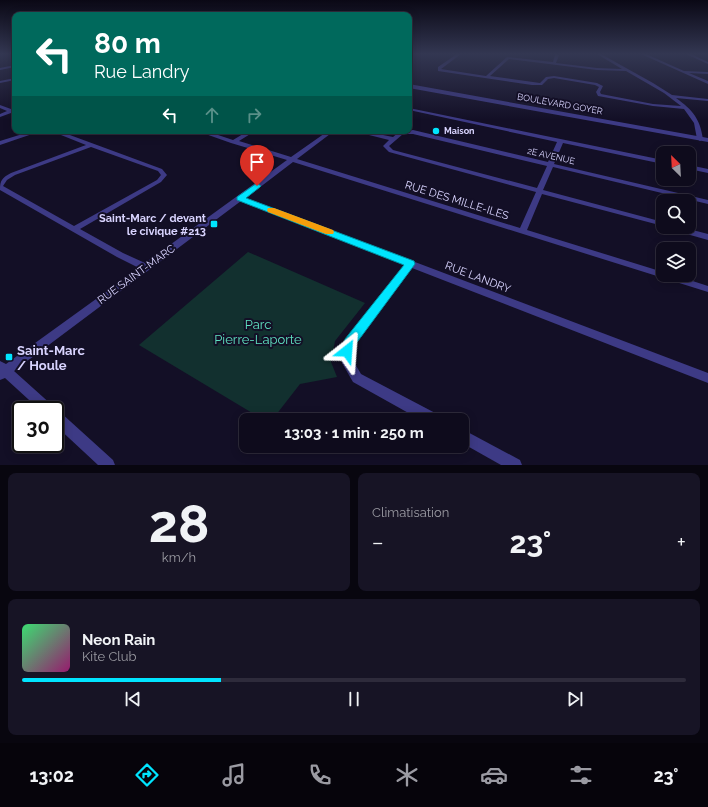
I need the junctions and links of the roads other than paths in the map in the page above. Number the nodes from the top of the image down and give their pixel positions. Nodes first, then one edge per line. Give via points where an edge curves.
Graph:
1 (478, 76) edge
2 (635, 76) edge
3 (690, 76) edge
4 (487, 77) joint
5 (12, 80) edge
6 (0, 82) edge
7 (708, 83) edge
8 (412, 86) edge
9 (672, 96) junction
10 (708, 100) edge
11 (0, 106) edge
12 (686, 108) junction
13 (412, 110) edge
14 (3, 115) edge
15 (412, 132) edge
16 (28, 134) edge
17 (62, 134) edge
18 (209, 134) edge
19 (247, 134) edge
20 (327, 134) edge
21 (370, 134) edge
22 (400, 134) edge
23 (700, 137) junction
24 (392, 139) junction
25 (708, 139) edge
26 (561, 140) junction
27 (233, 142) junction
28 (0, 143) edge
29 (90, 145) junction
30 (291, 160) junction
31 (656, 160) edge
32 (551, 166) junction
33 (696, 168) edge
34 (708, 171) edge
35 (0, 186) edge
36 (541, 191) junction
37 (240, 198) junction
38 (708, 202) edge
39 (656, 222) edge
40 (74, 229) junction
41 (522, 232) junction
42 (696, 234) edge
43 (708, 237) edge
44 (410, 264) junction
45 (145, 267) junction
46 (708, 289) edge
47 (2, 371) edge
48 (708, 378) edge
49 (38, 401) edge
50 (421, 413) edge
51 (64, 424) edge
52 (469, 440) edge
53 (108, 465) edge
54 (515, 465) edge

1 - 4 street
2 - 9 street
3 - 7 street
4 - 12 street via 532,84 541,84 547,78 554,78 601,86 598,92 600,95
5 - 6 street
8 - 23 street, BOULEVARD GOYER
9 - 10 street
9 - 12 street
11 - 14 street via 9,110
12 - 23 street via 697,122
13 - 26 street
15 - 32 street, 2E AVENUE
16 - 28 street
17 - 29 street
18 - 27 street, RUE DES MILLE-ILES
19 - 27 street
20 - 30 street, RUE SAINT-MARC
21 - 24 street
22 - 24 street, 2E AVENUE
23 - 25 street, BOULEVARD GOYER
24 - 36 street via 386,146 391,151
26 - 31 street
26 - 32 street
27 - 30 street, RUE DES MILLE-ILES
29 - 35 street via 13,174
29 - 40 street via 160,170 164,175 159,181
30 - 37 street, RUE SAINT-MARC
30 - 41 street, RUE DES MILLE-ILES
32 - 36 street
32 - 38 street, 2E AVENUE
33 - 34 street
35 - 40 street
36 - 39 street
36 - 41 street
37 - 44 street, RUE LANDRY
37 - 45 street, RUE SAINT-MARC
40 - 45 street
41 - 46 street, RUE DES MILLE-ILES
42 - 43 street
44 - 48 street, RUE LANDRY
44 - 50 street via 350,343 347,351 348,363 357,378
45 - 47 street, RUE SAINT-MARC
47 - 49 street
51 - 53 street
52 - 54 street

